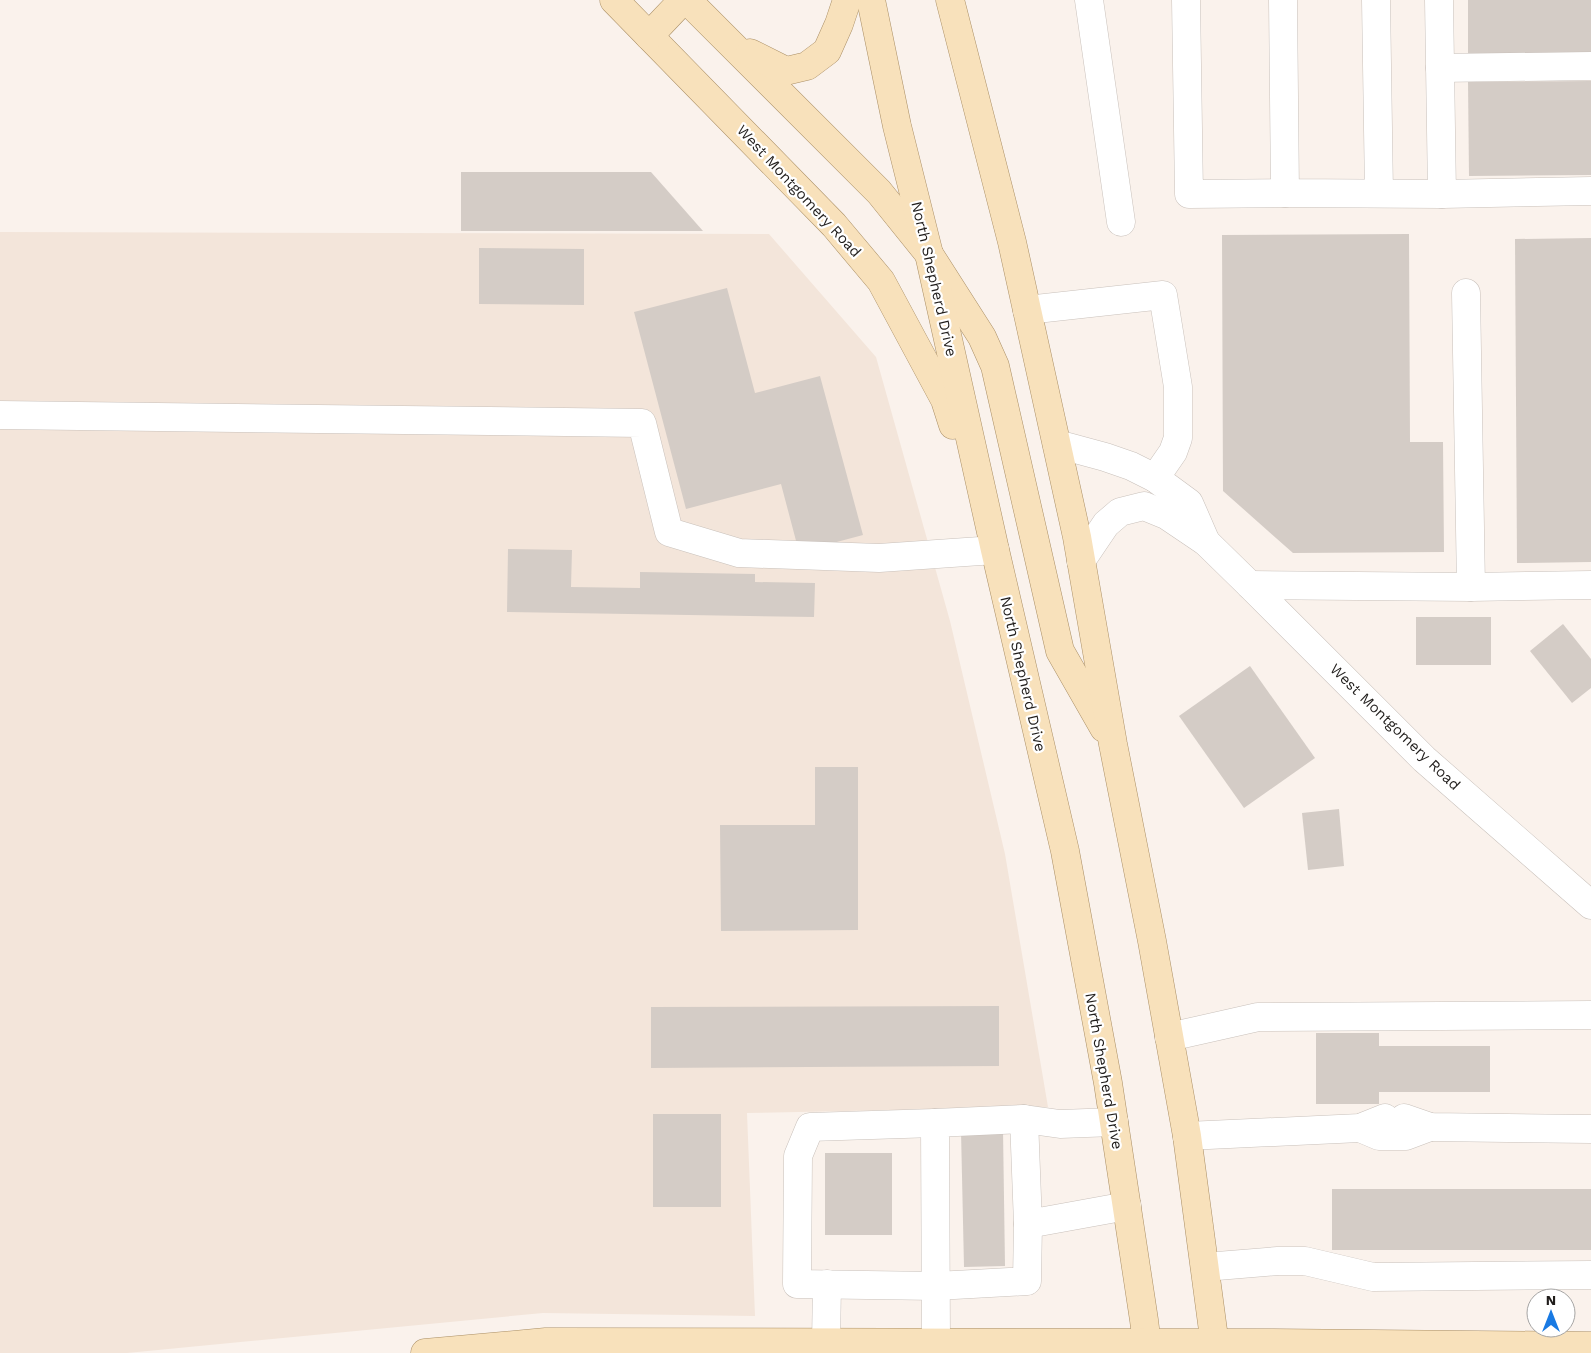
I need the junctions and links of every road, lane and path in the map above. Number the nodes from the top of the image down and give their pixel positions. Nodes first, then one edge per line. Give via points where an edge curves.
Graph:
1 (614, 0) edge
2 (683, 0) edge
3 (687, 0) edge
4 (847, 0) edge
5 (871, 0) edge
6 (950, 0) edge
7 (1088, 0) edge
8 (1186, 0) edge
9 (1283, 0) edge
10 (1376, 0) edge
11 (1440, 0) edge
12 (649, 36) junction
13 (727, 41) junction
14 (1591, 66) edge
15 (1440, 68) junction
16 (1591, 191) edge
17 (1285, 192) junction
18 (1379, 193) junction
19 (1442, 194) junction
20 (1121, 222) dead end
21 (929, 254) junction
22 (1466, 293) dead end
23 (1027, 310) junction
24 (0, 415) edge
25 (1057, 444) junction
26 (1155, 478) junction
27 (1206, 542) junction
28 (995, 550) junction
29 (1081, 561) junction
30 (1250, 584) junction
31 (1591, 585) edge
32 (1471, 587) junction
33 (1113, 744) junction
34 (1591, 904) edge
35 (1591, 1015) edge
36 (1169, 1037) junction
37 (1024, 1119) junction
38 (1114, 1122) junction
39 (1383, 1122) junction
40 (935, 1123) junction
41 (1430, 1127) junction
42 (1591, 1129) edge
43 (1187, 1136) junction
44 (1127, 1206) junction
45 (1028, 1224) junction
46 (1205, 1267) junction
47 (1591, 1275) edge
48 (827, 1284) junction
49 (936, 1286) junction
50 (826, 1343) junction
51 (936, 1343) junction
52 (1591, 1346) edge
53 (547, 1348) edge
54 (1148, 1348) edge
55 (1215, 1348) edge
56 (425, 1353) edge

1 - 12 main road, West Montgomery Road
2 - 12 main road
3 - 13 main road
4 - 13 main road via 826,51 807,66 786,71
5 - 21 main road, North Shepherd Drive via 897,126
6 - 23 main road
7 - 20 street
8 - 17 street via 1189,194
9 - 17 street
10 - 18 street
11 - 15 street
12 - 28 main road, West Montgomery Road via 834,225 881,281 945,400
13 - 21 main road via 880,192
14 - 15 street
15 - 19 street
16 - 19 street
17 - 18 street
18 - 19 street
21 - 28 main road, North Shepherd Drive
21 - 33 main road via 982,337 995,366 1060,651
22 - 32 street
23 - 25 main road
23 - 26 street via 1163,294 1178,386 1178,438 1174,452
24 - 28 street via 642,423 669,532 739,553 879,558
25 - 26 street, West Montgomery Road via 1113,460
25 - 29 main road
26 - 27 street, West Montgomery Road via 1189,503
27 - 29 street, West Montgomery Road via 1166,515 1144,506 1120,512 1106,524
27 - 30 street, West Montgomery Road
28 - 38 main road, North Shepherd Drive via 1065,851
29 - 33 main road
30 - 32 street
30 - 34 street, West Montgomery Road via 1424,759
31 - 32 street
33 - 36 main road
35 - 36 street via 1258,1017
36 - 43 main road
37 - 38 street via 1060,1124
37 - 40 street
37 - 45 street
38 - 44 main road, North Shepherd Drive
39 - 41 street
39 - 41 street via 1379,1136 1406,1136
39 - 43 street
40 - 48 street via 810,1127 798,1156 798,1284
40 - 49 street
41 - 42 street
43 - 46 main road
44 - 45 street
44 - 54 main road, North Shepherd Drive
45 - 49 street via 1027,1280
46 - 47 street via 1305,1261 1373,1277
46 - 55 main road
48 - 49 street
48 - 50 street
49 - 51 street
50 - 51 main road
50 - 53 main road
51 - 54 main road
52 - 55 main road
53 - 56 main road
54 - 55 main road

